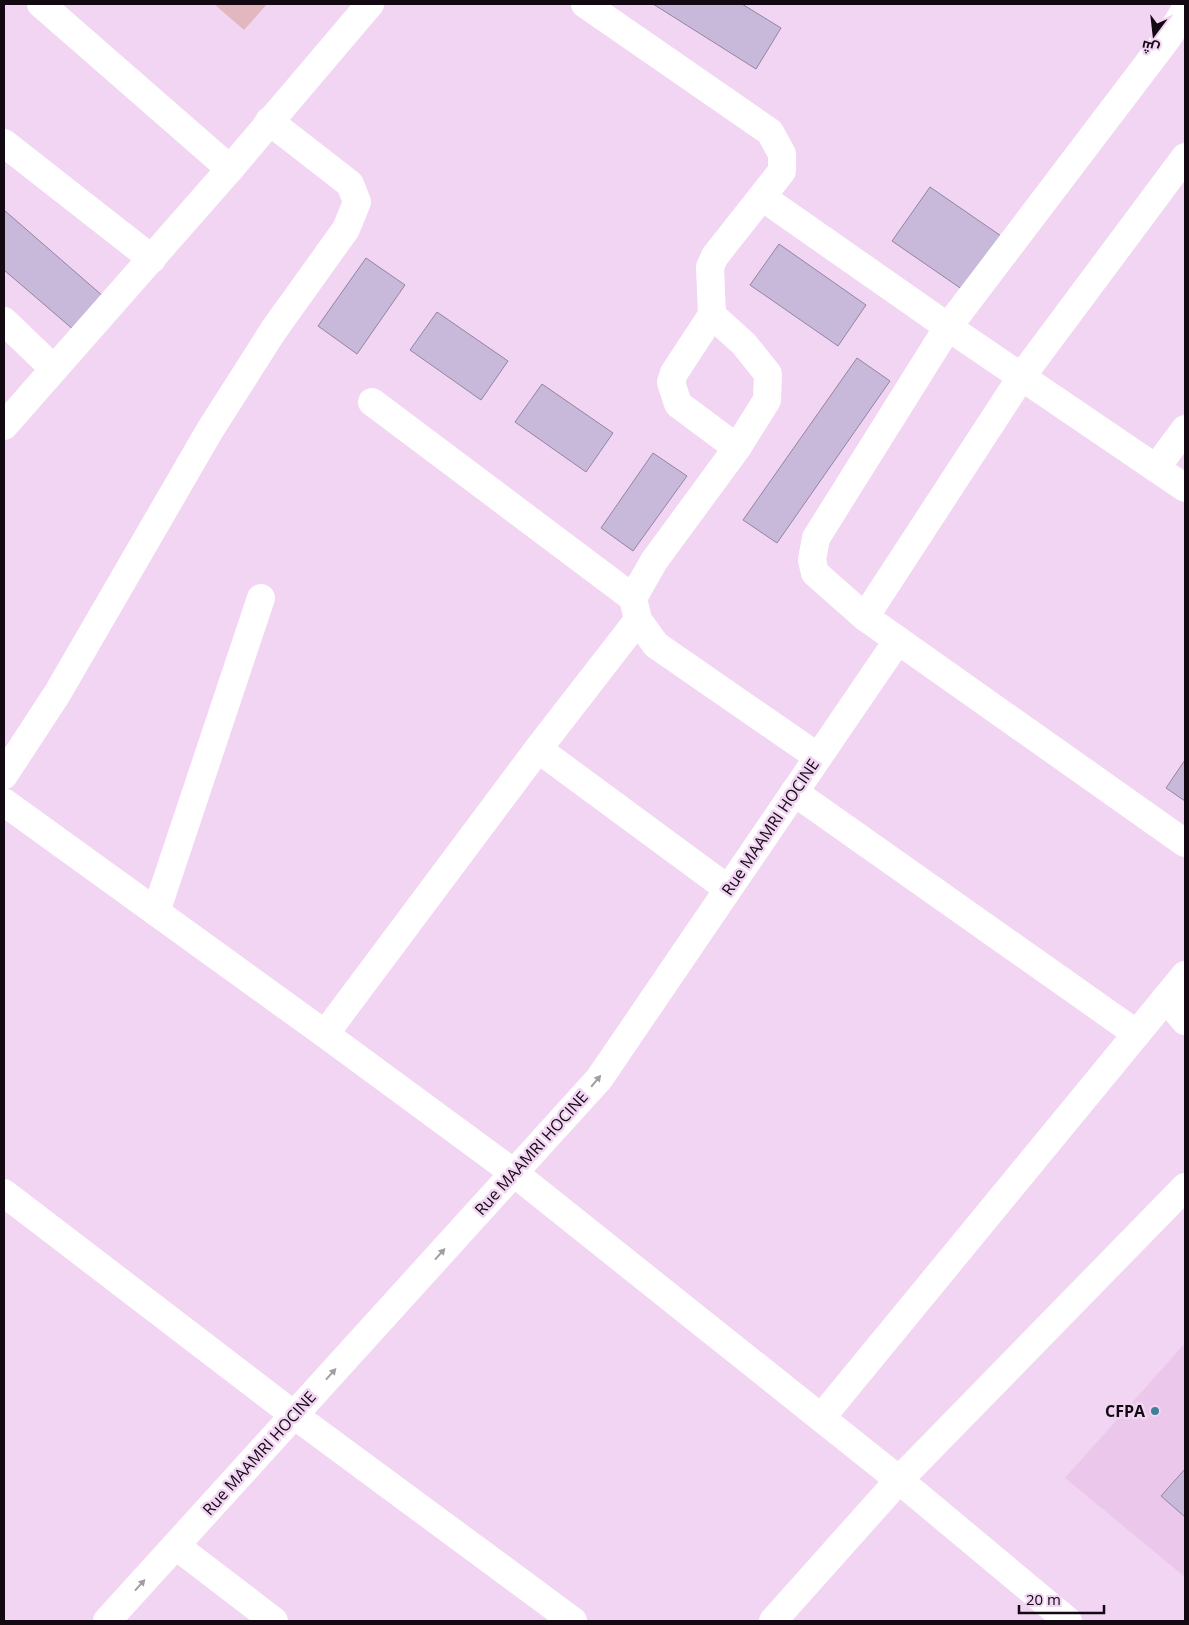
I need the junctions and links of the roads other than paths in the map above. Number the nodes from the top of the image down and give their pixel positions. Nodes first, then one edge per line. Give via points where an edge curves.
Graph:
1 (41, 4) edge
2 (370, 4) edge
3 (585, 4) edge
4 (1185, 10) edge
5 (1177, 41) edge
6 (270, 121) junction
7 (4, 143) edge
8 (1185, 157) edge
9 (230, 169) junction
10 (762, 197) junction
11 (152, 259) junction
12 (712, 315) junction
13 (4, 320) edge
14 (948, 327) junction
15 (54, 369) junction
16 (1022, 376) junction
17 (372, 402) dead end
18 (4, 426) edge
19 (1185, 429) edge
20 (737, 448) junction
21 (1156, 468) junction
22 (1185, 488) edge
23 (261, 598) dead end
24 (636, 609) junction
25 (865, 617) junction
26 (898, 640) junction
27 (538, 749) junction
28 (818, 757) junction
29 (4, 775) edge
30 (794, 792) junction
31 (4, 802) edge
32 (1185, 843) edge
33 (728, 889) junction
34 (156, 912) junction
35 (1185, 975) edge
36 (1166, 998) junction
37 (1185, 1020) edge
38 (325, 1034) junction
39 (1137, 1034) junction
40 (514, 1173) junction
41 (1185, 1187) edge
42 (4, 1193) edge
43 (294, 1415) junction
44 (821, 1418) junction
45 (899, 1480) junction
46 (176, 1546) junction
47 (107, 1621) edge
48 (274, 1621) edge
49 (573, 1621) edge
50 (773, 1621) edge
51 (1068, 1621) edge

1 - 9 street
2 - 6 street
3 - 10 street via 770,132 782,154 782,171
4 - 5 street
5 - 14 street
6 - 9 street
6 - 29 street via 350,184 357,202 346,229 273,331 210,430 57,694
7 - 11 street
8 - 16 street
9 - 11 street
10 - 12 street via 715,256 710,267
10 - 14 street
11 - 15 street
12 - 20 street via 744,344 768,374 767,400
12 - 20 street via 671,382 678,404
13 - 15 street
14 - 16 street
14 - 25 street via 816,538 812,560 815,573
15 - 18 street
16 - 21 street
16 - 25 street
17 - 24 street
19 - 21 street
20 - 24 street via 654,560
21 - 22 street
23 - 34 street
24 - 27 street
24 - 28 street via 656,645
25 - 26 street
26 - 28 street, Rue MAAMRI HOCINE
26 - 32 street
27 - 33 street
27 - 38 street
28 - 30 street, Rue MAAMRI HOCINE
30 - 33 street, Rue MAAMRI HOCINE
30 - 39 street
31 - 34 street
40 -> 33 street, Rue MAAMRI HOCINE via 599,1079
34 - 38 street
35 - 36 street
36 - 37 street
36 - 39 street
38 - 40 street
39 - 44 street
43 -> 40 street, Rue MAAMRI HOCINE
40 - 44 street
41 - 45 street
42 - 43 street
43 - 46 street, Rue MAAMRI HOCINE
43 - 49 street
44 - 45 street
45 - 50 street
45 - 51 street
47 -> 46 street, Rue MAAMRI HOCINE
46 - 48 street

